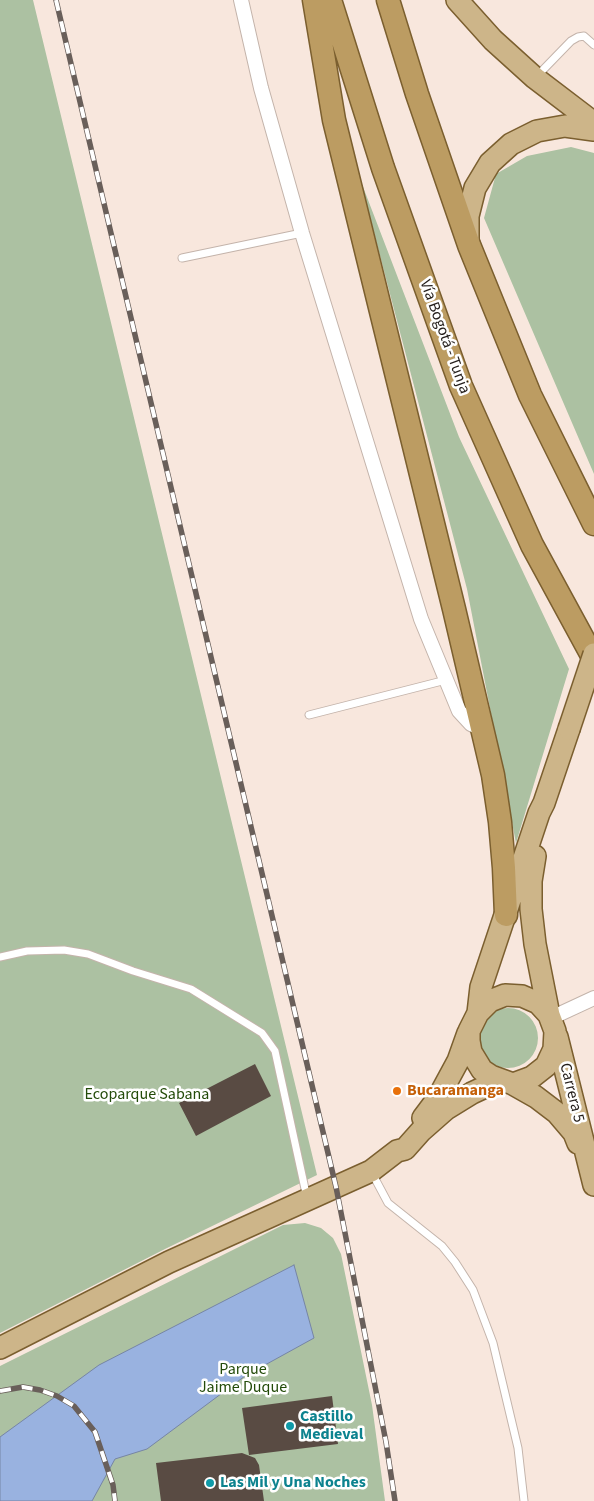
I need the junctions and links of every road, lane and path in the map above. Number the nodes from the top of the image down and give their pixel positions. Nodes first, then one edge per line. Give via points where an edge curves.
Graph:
1 (241, 0) edge
2 (314, 0) edge
3 (330, 0) edge
4 (388, 0) edge
5 (457, 0) edge
6 (594, 45) edge
7 (535, 78) junction
8 (594, 123) edge
9 (594, 130) edge
10 (302, 233) junction
11 (469, 245) junction
12 (182, 258) dead end
13 (594, 524) edge
14 (594, 654) edge
15 (594, 659) edge
16 (446, 680) junction
17 (309, 715) dead end
18 (483, 730) junction
19 (544, 803) junction
20 (506, 915) junction
21 (0, 958) edge
22 (594, 998) edge
23 (552, 1021) junction
24 (473, 1022) junction
25 (507, 1082) junction
26 (397, 1151) junction
27 (371, 1171) junction
28 (594, 1185) edge
29 (594, 1191) edge
30 (307, 1199) junction
31 (0, 1348) edge
32 (524, 1501) edge

1 - 10 street via 261,88
2 - 18 highway via 334,120
3 - 15 highway, Vía Bogotá - Tunja via 383,168 461,386 532,545
4 - 11 highway
5 - 7 main road via 493,40
6 - 7 lane via 584,36 578,37
7 - 8 main road
9 - 11 main road via 565,126 537,131 511,144 490,164 475,188 468,216
10 - 12 lane
10 - 16 street via 422,618
11 - 13 highway via 530,395
14 - 19 main road, bridge
16 - 17 lane
16 - 18 street via 459,711 470,724
18 - 20 highway via 500,822
19 - 20 main road
19 - 23 main road, Carrera 5 via 547,815 536,846 531,909 535,944
20 - 24 main road via 481,987
21 - 30 lane via 27,951 64,950 88,954 192,989 262,1033 275,1052
22 - 23 street
23 - 24 main road via 538,1003 522,996 506,995 490,1001
23 - 25 main road via 554,1049 546,1066 532,1077
23 - 28 main road, Carrera 5
24 - 25 main road via 471,1052 476,1061 482,1070
24 - 26 main road via 458,1061 438,1098 400,1143
25 - 26 main road via 472,1093 446,1109 405,1149
25 - 29 main road, Carrera 5 via 536,1097 557,1113 574,1133
26 - 27 main road
27 - 30 main road
27 - 32 lane via 388,1203 442,1246 473,1290 493,1343 518,1448
30 - 31 main road via 169,1262

